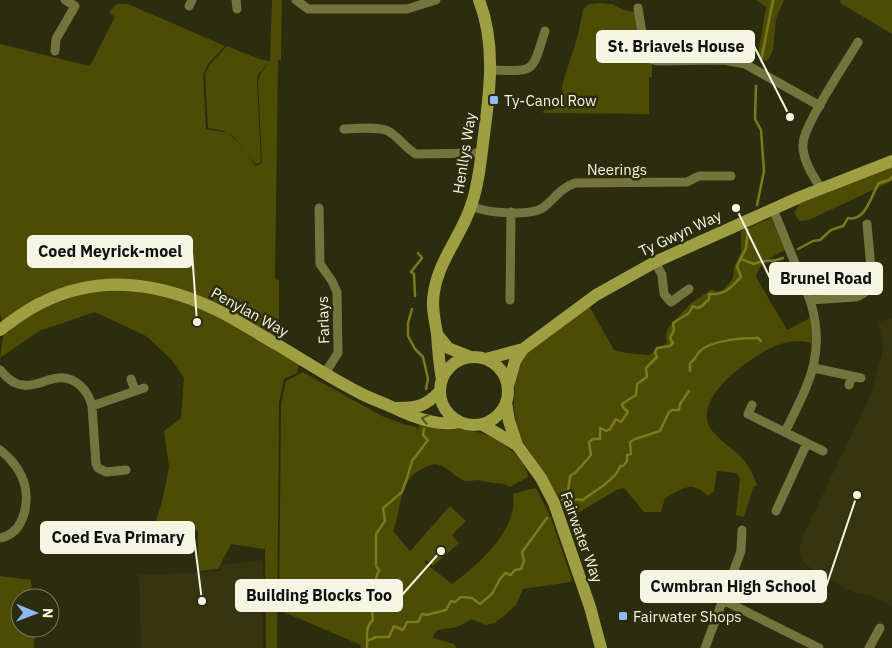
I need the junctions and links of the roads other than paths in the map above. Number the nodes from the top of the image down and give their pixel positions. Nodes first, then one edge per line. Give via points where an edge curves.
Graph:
1 (65, 0) edge
2 (296, 0) edge
3 (436, 0) edge
4 (479, 0) edge
5 (638, 8) dead end
6 (545, 31) dead end
7 (858, 42) dead end
8 (55, 51) dead end
9 (490, 70) junction
10 (820, 106) junction
11 (344, 129) dead end
12 (482, 153) junction
13 (892, 161) edge
14 (732, 176) dead end
15 (821, 188) junction
16 (471, 206) junction
17 (319, 208) dead end
18 (773, 209) junction
19 (511, 212) junction
20 (865, 228) dead end
21 (655, 262) junction
22 (689, 289) dead end
23 (510, 300) dead end
24 (810, 300) junction
25 (0, 330) edge
26 (437, 334) junction
27 (523, 349) junction
28 (472, 357) junction
29 (486, 359) junction
30 (814, 368) junction
31 (0, 370) edge
32 (325, 373) junction
33 (131, 380) dead end
34 (441, 385) junction
35 (849, 385) dead end
36 (508, 386) junction
37 (144, 388) dead end
38 (135, 391) junction
39 (506, 402) junction
40 (752, 404) dead end
41 (92, 406) junction
42 (394, 408) junction
43 (459, 422) junction
44 (483, 425) junction
45 (785, 432) junction
46 (807, 443) junction
47 (517, 445) junction
48 (0, 450) edge
49 (823, 450) dead end
50 (119, 468) dead end
51 (776, 511) dead end
52 (742, 530) dead end
53 (0, 538) edge
54 (723, 600) junction
55 (880, 628) dead end
56 (601, 648) edge
57 (705, 648) edge
58 (820, 648) edge
59 (869, 648) edge

1 - 8 street via 75,6 56,39
2 - 3 street via 308,9 407,9
4 - 9 street, Henllys Way via 488,32
5 - 10 street via 644,52 649,58 657,61 724,60 745,64
6 - 9 street via 532,67 527,70
7 - 10 street
9 - 12 street, Henllys Way
10 - 15 street via 806,132 803,147 806,162
11 - 12 street via 389,131 416,154
12 - 16 street, Henllys Way
13 - 15 street, Ty Gwyn Way
14 - 19 street, Neerings via 699,176 687,182 575,183 561,190 537,211
15 - 18 street, Ty Gwyn Way
16 - 19 street, Neerings
16 - 26 street, Henllys Way via 439,269 433,294
17 - 32 street, Farlays via 320,264 337,292 338,354
18 - 21 street, Ty Gwyn Way
18 - 24 street
19 - 23 street
20 - 24 street via 872,279 870,286 856,297
21 - 22 street via 662,275 664,294 671,302
21 - 27 street, Ty Gwyn Way via 596,295
24 - 30 street via 817,333
25 - 32 street, Penylan Way via 24,312 68,292 88,287 138,284 168,290 219,311
26 - 28 street via 448,348
26 - 34 street, Henllys Way
27 - 29 street, Ty Gwyn Way
27 - 36 street, Ty Gwyn Way via 515,360
28 - 29 street
28 - 34 street via 453,364 444,374
29 - 36 street via 501,370
30 - 35 street via 856,377
30 - 45 street
31 - 41 street via 11,381 23,385 58,378 75,382 82,387
32 - 42 street, Penylan Way via 362,395
33 - 38 street
34 - 42 street, Penylan Way via 429,402 418,407
34 - 43 street via 440,400 446,412
36 - 39 street
37 - 38 street
38 - 41 street
39 - 44 street via 500,414
39 - 47 street, Fairwater Way
40 - 45 street via 748,414
41 - 50 street via 96,464 101,471
43 -> 42 street, Penylan Way via 452,424 416,417
43 - 44 street
44 - 47 street, Fairwater Way
45 - 46 street
46 - 49 street
46 - 51 street via 776,500
47 - 56 street, Fairwater Way via 554,502
48 - 53 street via 18,469 26,495 21,523 10,535
52 - 54 street via 741,551
54 - 57 street
54 - 58 street
55 - 59 street

